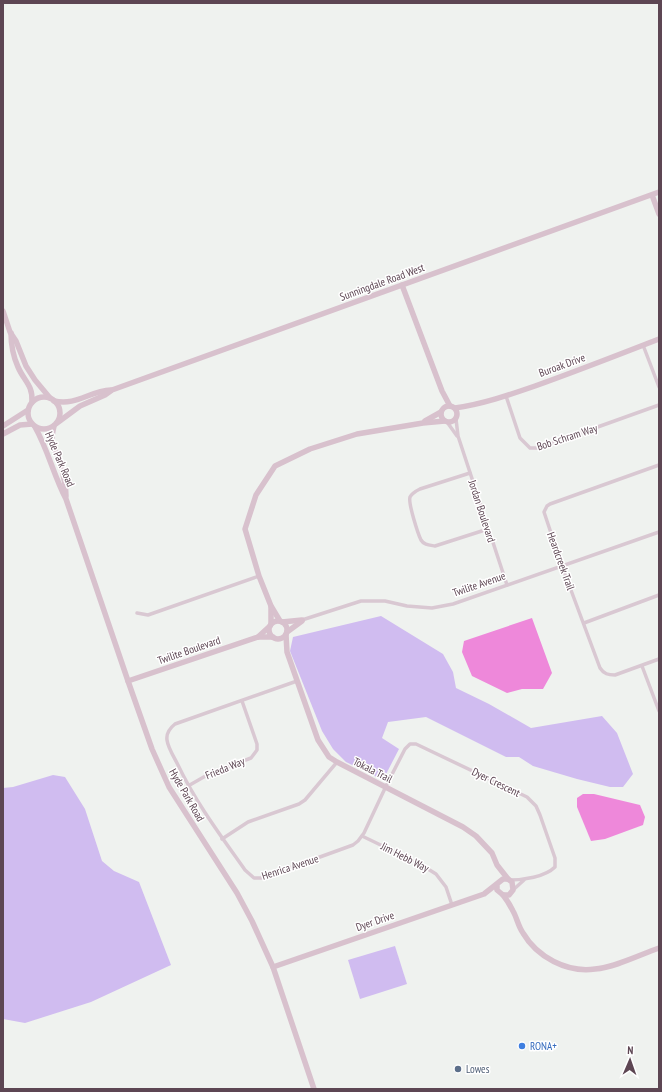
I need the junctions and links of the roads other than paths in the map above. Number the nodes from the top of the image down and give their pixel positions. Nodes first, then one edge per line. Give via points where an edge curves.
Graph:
1 (659, 192) edge
2 (652, 195) junction
3 (659, 214) edge
4 (402, 285) junction
5 (3, 311) edge
6 (10, 332) junction
7 (659, 338) edge
8 (643, 345) junction
9 (659, 387) edge
10 (112, 390) junction
11 (442, 391) junction
12 (506, 396) junction
13 (52, 400) junction
14 (32, 402) junction
15 (659, 405) edge
16 (28, 410) junction
17 (442, 410) junction
18 (455, 412) junction
19 (446, 422) junction
20 (424, 423) junction
21 (55, 424) junction
22 (3, 426) edge
23 (33, 426) junction
24 (3, 434) edge
25 (458, 436) junction
26 (659, 465) edge
27 (470, 473) junction
28 (66, 499) junction
29 (488, 529) junction
30 (659, 532) edge
31 (562, 566) junction
32 (259, 576) junction
33 (507, 585) junction
34 (659, 596) edge
35 (271, 606) junction
36 (137, 613) dead end
37 (302, 620) junction
38 (281, 621) junction
39 (584, 623) junction
40 (271, 625) junction
41 (287, 633) junction
42 (258, 637) junction
43 (274, 638) junction
44 (287, 652) junction
45 (659, 660) edge
46 (642, 666) junction
47 (128, 681) junction
48 (297, 681) junction
49 (242, 701) junction
50 (659, 711) edge
51 (337, 762) junction
52 (188, 786) junction
53 (386, 787) junction
54 (362, 836) junction
55 (222, 839) junction
56 (497, 865) junction
57 (509, 880) junction
58 (524, 880) junction
59 (498, 883) junction
60 (512, 892) junction
61 (484, 894) junction
62 (502, 895) junction
63 (452, 905) junction
64 (513, 911) junction
65 (659, 948) edge
66 (273, 968) junction
67 (314, 1089) edge

1 - 2 street, Sunningdale Road West
2 - 3 street
2 - 4 street, Sunningdale Road West
4 - 10 street, Sunningdale Road West
4 - 11 street
5 - 6 street
6 - 13 street via 30,373
6 - 14 street via 15,361 32,390
7 - 8 street, Buroak Drive
8 - 9 street
8 - 12 street, Buroak Drive
10 - 13 street, Sunningdale Road West via 94,392 70,402
10 - 21 street, Sunningdale Road West via 80,406
11 - 17 street
11 - 18 street
12 - 15 street, Bob Schram Way via 520,438 530,448 539,448
12 - 18 street, Buroak Drive
13 - 14 street via 41,397
13 - 21 street via 59,409 59,418
14 - 16 street
16 - 22 street
16 - 23 street via 29,420
17 - 18 street
17 - 19 street via 442,417
17 - 20 street
18 - 19 street via 452,422
18 - 25 street, Jordan Boulevard
19 - 20 street
19 - 25 street, Jordan Boulevard
20 - 32 street via 357,434 310,449 275,466 256,495 245,529
21 - 23 street via 45,429
21 - 28 street, Hyde Park Road via 52,444 61,467
23 - 24 street via 20,425
23 - 28 street, Hyde Park Road via 43,442
25 - 27 street, Jordan Boulevard
26 - 31 street, Heardcreek Trail via 547,506 544,512
27 - 29 street, Jordan Boulevard
27 - 29 street via 420,489 410,497 421,540 427,545 435,546
28 - 47 street, Hyde Park Road
29 - 33 street, Jordan Boulevard
30 - 31 street, Twilite Avenue
31 - 33 street, Twilite Avenue
31 - 39 street, Heardcreek Trail
32 - 35 street
32 - 36 street via 148,615
33 - 37 street, Twilite Avenue via 453,604 432,608 361,601
34 - 39 street
35 - 38 street
35 - 40 street
37 - 38 street, Twilite Avenue
37 - 41 street, Twilite Avenue
38 - 40 street
38 - 41 street via 287,626
39 - 46 street, Heardcreek Trail via 603,672 615,675
40 - 42 street, Twilite Boulevard
40 - 43 street via 270,632
41 - 43 street via 282,638
41 - 44 street, Tokala Trail
42 - 43 street, Twilite Boulevard
42 - 47 street, Twilite Boulevard
43 - 44 street, Tokala Trail
44 - 48 street, Tokala Trail
45 - 46 street, Heardcreek Trail
46 - 50 street
47 - 66 street, Hyde Park Road via 152,749 169,787 237,893
48 - 49 street, Henrica Avenue
48 - 51 street, Tokala Trail via 318,740 329,757
49 - 52 street, Frieda Way via 257,744 255,754
49 - 52 street, Henrica Avenue via 174,724 168,731 169,746
51 - 53 street, Tokala Trail
51 - 55 street via 300,804 248,822
52 - 55 street, Henrica Avenue
53 - 54 street, Henrica Avenue
53 - 56 street, Tokala Trail via 464,827 492,853
53 - 58 street, Dyer Crescent via 407,746 416,744 527,797 536,806 556,860 555,867 550,871
54 - 55 street, Henrica Avenue via 353,845 262,878 254,878 245,870
54 - 63 street, Jim Hebb Way via 436,874 446,887
56 - 57 street, Tokala Trail
56 - 59 street, Tokala Trail
57 - 58 street, Dyer Crescent
57 - 59 street via 503,879
57 - 60 street via 513,885
58 - 60 street, Dyer Crescent
59 - 61 street, Dyer Drive
59 - 62 street via 497,890
60 - 62 street
60 - 64 street
61 - 62 street, Dyer Drive
61 - 63 street, Dyer Drive
62 - 64 street
63 - 66 street, Dyer Drive
64 - 65 street via 522,933 541,954 580,970 610,966
66 - 67 street, Hyde Park Road

